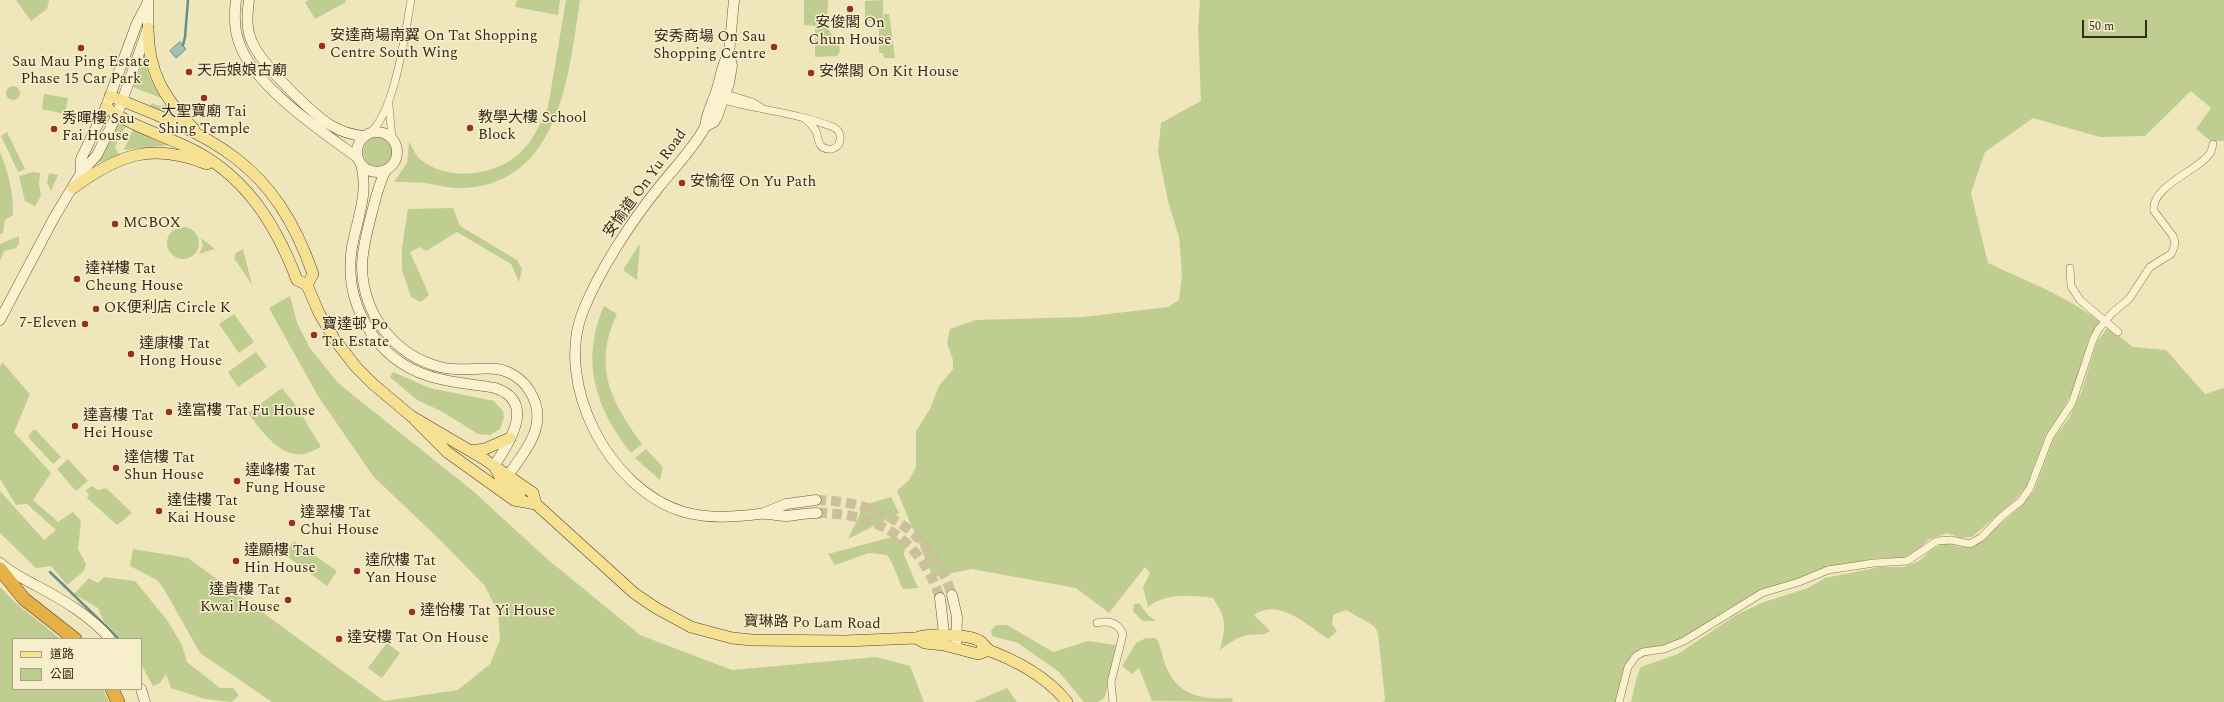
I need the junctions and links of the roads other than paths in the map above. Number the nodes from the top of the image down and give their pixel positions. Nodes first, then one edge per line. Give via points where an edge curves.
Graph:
1 (236, 0) edge
2 (249, 0) edge
3 (411, 0) edge
4 (734, 0) edge
5 (148, 1) edge
6 (148, 28) junction
7 (110, 96) junction
8 (720, 96) junction
9 (122, 101) junction
10 (389, 103) junction
11 (106, 107) junction
12 (116, 115) junction
13 (806, 119) junction
14 (831, 126) junction
15 (199, 134) junction
16 (367, 134) junction
17 (818, 137) junction
18 (392, 138) junction
19 (2214, 144) dead end
20 (360, 161) junction
21 (386, 170) junction
22 (226, 172) junction
23 (81, 173) junction
24 (73, 188) junction
25 (2070, 268) dead end
26 (307, 285) junction
27 (0, 320) edge
28 (2104, 322) junction
29 (2118, 332) dead end
30 (411, 416) junction
31 (510, 438) junction
32 (471, 451) junction
33 (494, 466) junction
34 (503, 482) junction
35 (816, 500) tunnel mouth
36 (536, 504) junction
37 (817, 512) tunnel mouth
38 (761, 514) junction
39 (0, 563) edge
40 (0, 569) edge
41 (952, 595) tunnel mouth
42 (940, 598) tunnel mouth
43 (1097, 623) dead end
44 (944, 630) junction
45 (74, 638) edge
46 (109, 638) edge
47 (916, 638) junction
48 (956, 643) junction
49 (112, 690) edge
50 (141, 690) edge
51 (118, 702) edge
52 (145, 702) edge
53 (1067, 702) edge
54 (1113, 702) edge
55 (1618, 702) edge

1 - 20 main road via 236,31 248,61 264,81 304,118
2 - 16 main road via 249,35 267,66 329,124 352,135
3 - 10 street
4 - 8 main road, 安愉道 On Yu Road via 729,53 732,66
5 - 6 main road
5 - 7 main road via 136,22
6 - 9 main road
6 - 15 main road via 151,63 162,89 177,112
7 - 9 main road
7 - 11 main road
8 - 13 street via 752,102 762,108
8 - 38 main road, 安愉道 On Yu Road via 714,122 706,127 639,215 588,299 576,337 576,376 583,402 601,440 620,467 652,496 672,508 701,516 732,517
9 - 12 main road
9 - 15 main road
10 - 16 street via 378,126
10 - 18 street
11 - 12 main road, 寶琳路 Po Lam Road
11 - 23 main road via 81,158
12 - 22 main road, 寶琳路 Po Lam Road via 131,124 195,150
12 - 23 main road via 97,155
13 - 14 street
13 - 17 street via 814,127
14 - 17 street via 821,130
14 - 17 street via 837,129 840,135 840,141 834,148 823,148 818,143
15 - 26 main road via 237,158 273,195 292,223 307,257 313,274
16 - 18 main road via 382,132
16 - 20 main road via 358,146
18 - 21 main road via 396,144 397,154 393,164
19 - 28 street via 2209,155 2179,176 2154,202 2155,213 2174,238 2171,254 2150,267 2129,299
20 - 21 main road via 372,171
20 - 31 main road via 365,187 350,264 353,292 366,324 387,351 413,370 440,379 495,388 508,395 515,404 518,416
21 - 34 main road via 377,192 362,266 366,296 388,336 412,356 440,367 497,370 508,373 527,387 537,408 536,431 532,441
22 - 24 main road via 177,153 145,153 109,164
22 - 26 main road, 寶琳路 Po Lam Road via 243,185 259,205 280,239 297,280
23 - 24 main road
24 - 27 main road via 32,256
25 - 28 street via 2071,286 2080,300
26 - 30 main road, 寶琳路 Po Lam Road via 327,327 356,367
28 - 29 street
28 - 55 street via 2093,340 2072,402 2050,436 2030,488 2021,501 1979,540 1968,544 1951,540 1937,541 1907,561 1870,563 1828,570 1762,593 1684,641 1636,656 1628,667
30 - 32 main road, 寶琳路 Po Lam Road
30 - 34 main road, 寶琳路 Po Lam Road via 423,431 447,452
31 - 32 main road via 491,447
31 - 33 main road
32 - 33 main road, 寶琳路 Po Lam Road
33 - 34 main road, 寶琳路 Po Lam Road
34 - 36 main road, 寶琳路 Po Lam Road via 533,493
34 - 36 main road, 寶琳路 Po Lam Road via 514,500
35 - 38 main road, 安愉道 On Yu Road via 786,504
36 - 47 main road, 寶琳路 Po Lam Road via 634,593 691,627 732,638 752,640 845,641
37 - 38 main road, 安愉道 On Yu Road via 786,516
39 - 46 main road via 78,610
40 - 45 highway via 24,599
41 - 48 main road via 957,617
42 - 44 main road
43 - 54 street via 1109,621 1121,628 1123,634 1111,682
44 - 47 main road, 寶琳路 Po Lam Road
44 - 48 main road, 寶琳路 Po Lam Road
47 - 48 main road, 寶琳路 Po Lam Road via 925,643
48 - 53 main road via 989,650 1029,670
49 - 51 highway
50 - 52 main road

